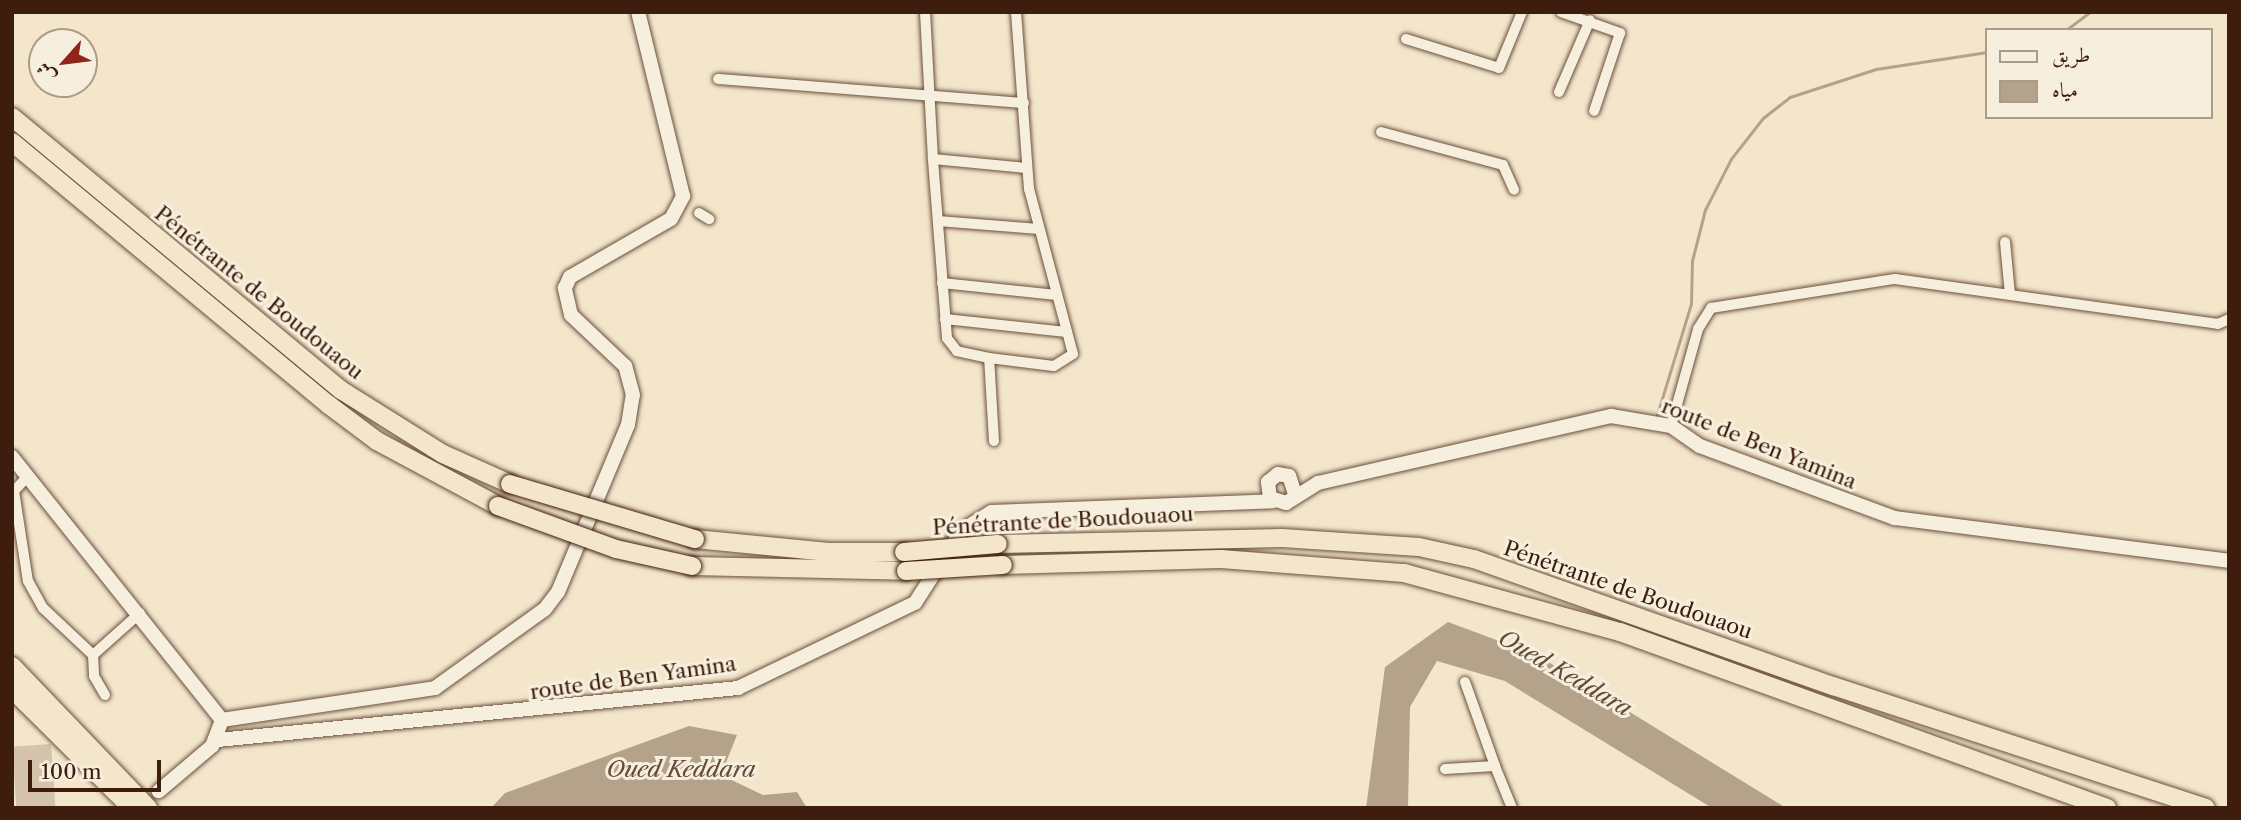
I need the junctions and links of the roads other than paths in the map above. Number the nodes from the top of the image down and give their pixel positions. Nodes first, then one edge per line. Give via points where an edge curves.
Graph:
1 (638, 12) edge
2 (925, 12) edge
3 (1016, 12) edge
4 (1522, 12) edge
5 (1561, 12) edge
6 (1590, 20) junction
7 (1406, 39) dead end
8 (718, 79) dead end
9 (932, 92) junction
10 (1559, 92) dead end
11 (1024, 103) junction
12 (1594, 111) dead end
13 (12, 117) edge
14 (1381, 132) dead end
15 (12, 142) edge
16 (933, 159) junction
17 (1027, 168) junction
18 (1514, 190) dead end
19 (699, 213) dead end
20 (709, 219) dead end
21 (938, 221) junction
22 (1039, 229) junction
23 (2005, 242) dead end
24 (193, 281) junction
25 (943, 283) junction
26 (1056, 295) junction
27 (2010, 295) junction
28 (945, 319) junction
29 (2229, 319) edge
30 (1066, 332) junction
31 (989, 358) junction
32 (1671, 426) junction
33 (994, 440) dead end
34 (12, 457) edge
35 (27, 476) junction
36 (1267, 486) junction
37 (1294, 486) junction
38 (1273, 501) junction
39 (1243, 502) junction
40 (2229, 561) edge
41 (140, 613) junction
42 (93, 655) junction
43 (12, 666) edge
44 (1465, 682) dead end
45 (16, 693) edge
46 (105, 695) dead end
47 (222, 720) junction
48 (218, 740) junction
49 (1495, 766) junction
50 (1445, 769) dead end
51 (159, 791) dead end
52 (132, 808) edge
53 (148, 808) edge
54 (1512, 808) edge
55 (2107, 808) edge
56 (2206, 808) edge

1 - 47 street via 684,196 671,219 570,277 565,288 571,315 625,366 633,396 628,425 558,592 545,609 435,688
2 - 9 street
3 - 11 street
4 - 7 street via 1499,68
5 - 6 street
6 - 10 street
6 - 12 street via 1620,33
8 - 9 street
9 - 11 street
9 - 16 street
11 - 17 street
13 - 24 highway, Pénétrante de Boudouaou
14 - 18 street via 1503,165
15 - 24 highway, Pénétrante de Boudouaou
16 - 17 street
16 - 21 street
17 - 22 street
19 - 20 street
21 - 22 street
21 - 25 street
22 - 26 street
23 - 27 street
24 - 55 highway, Pénétrante de Boudouaou, bridge via 377,441 498,506 616,549 692,566 906,572 1221,559 1404,573 1620,632
24 - 56 highway, Pénétrante de Boudouaou, bridge via 341,390 443,454 510,484 695,539 828,552 1282,538 1419,547 1474,559 1833,686
25 - 26 street
25 - 28 street
26 - 30 street
27 - 29 street via 2218,324
27 - 32 street via 1895,279 1711,308 1698,329
28 - 30 street
28 - 31 street via 947,338 957,351
30 - 31 street via 1073,354 1065,363
31 - 33 street
32 - 37 street, route de Ben Yamina via 1611,416
32 - 40 street, route de Ben Yamina via 1700,446 1895,518
34 - 35 street
35 - 41 street
35 - 42 street via 14,491 27,581 43,608
36 - 37 street via 1278,474
36 - 38 street
36 - 39 street
37 - 38 street, route de Ben Yamina via 1286,503
38 - 39 street, route de Ben Yamina
39 - 48 street, route de Ben Yamina via 981,516 961,531 915,603 738,688
41 - 42 street
41 - 47 street
42 - 46 street via 94,676
43 - 53 highway
44 - 49 street
45 - 52 highway
47 - 48 street
48 - 51 street
49 - 50 street
49 - 54 street

